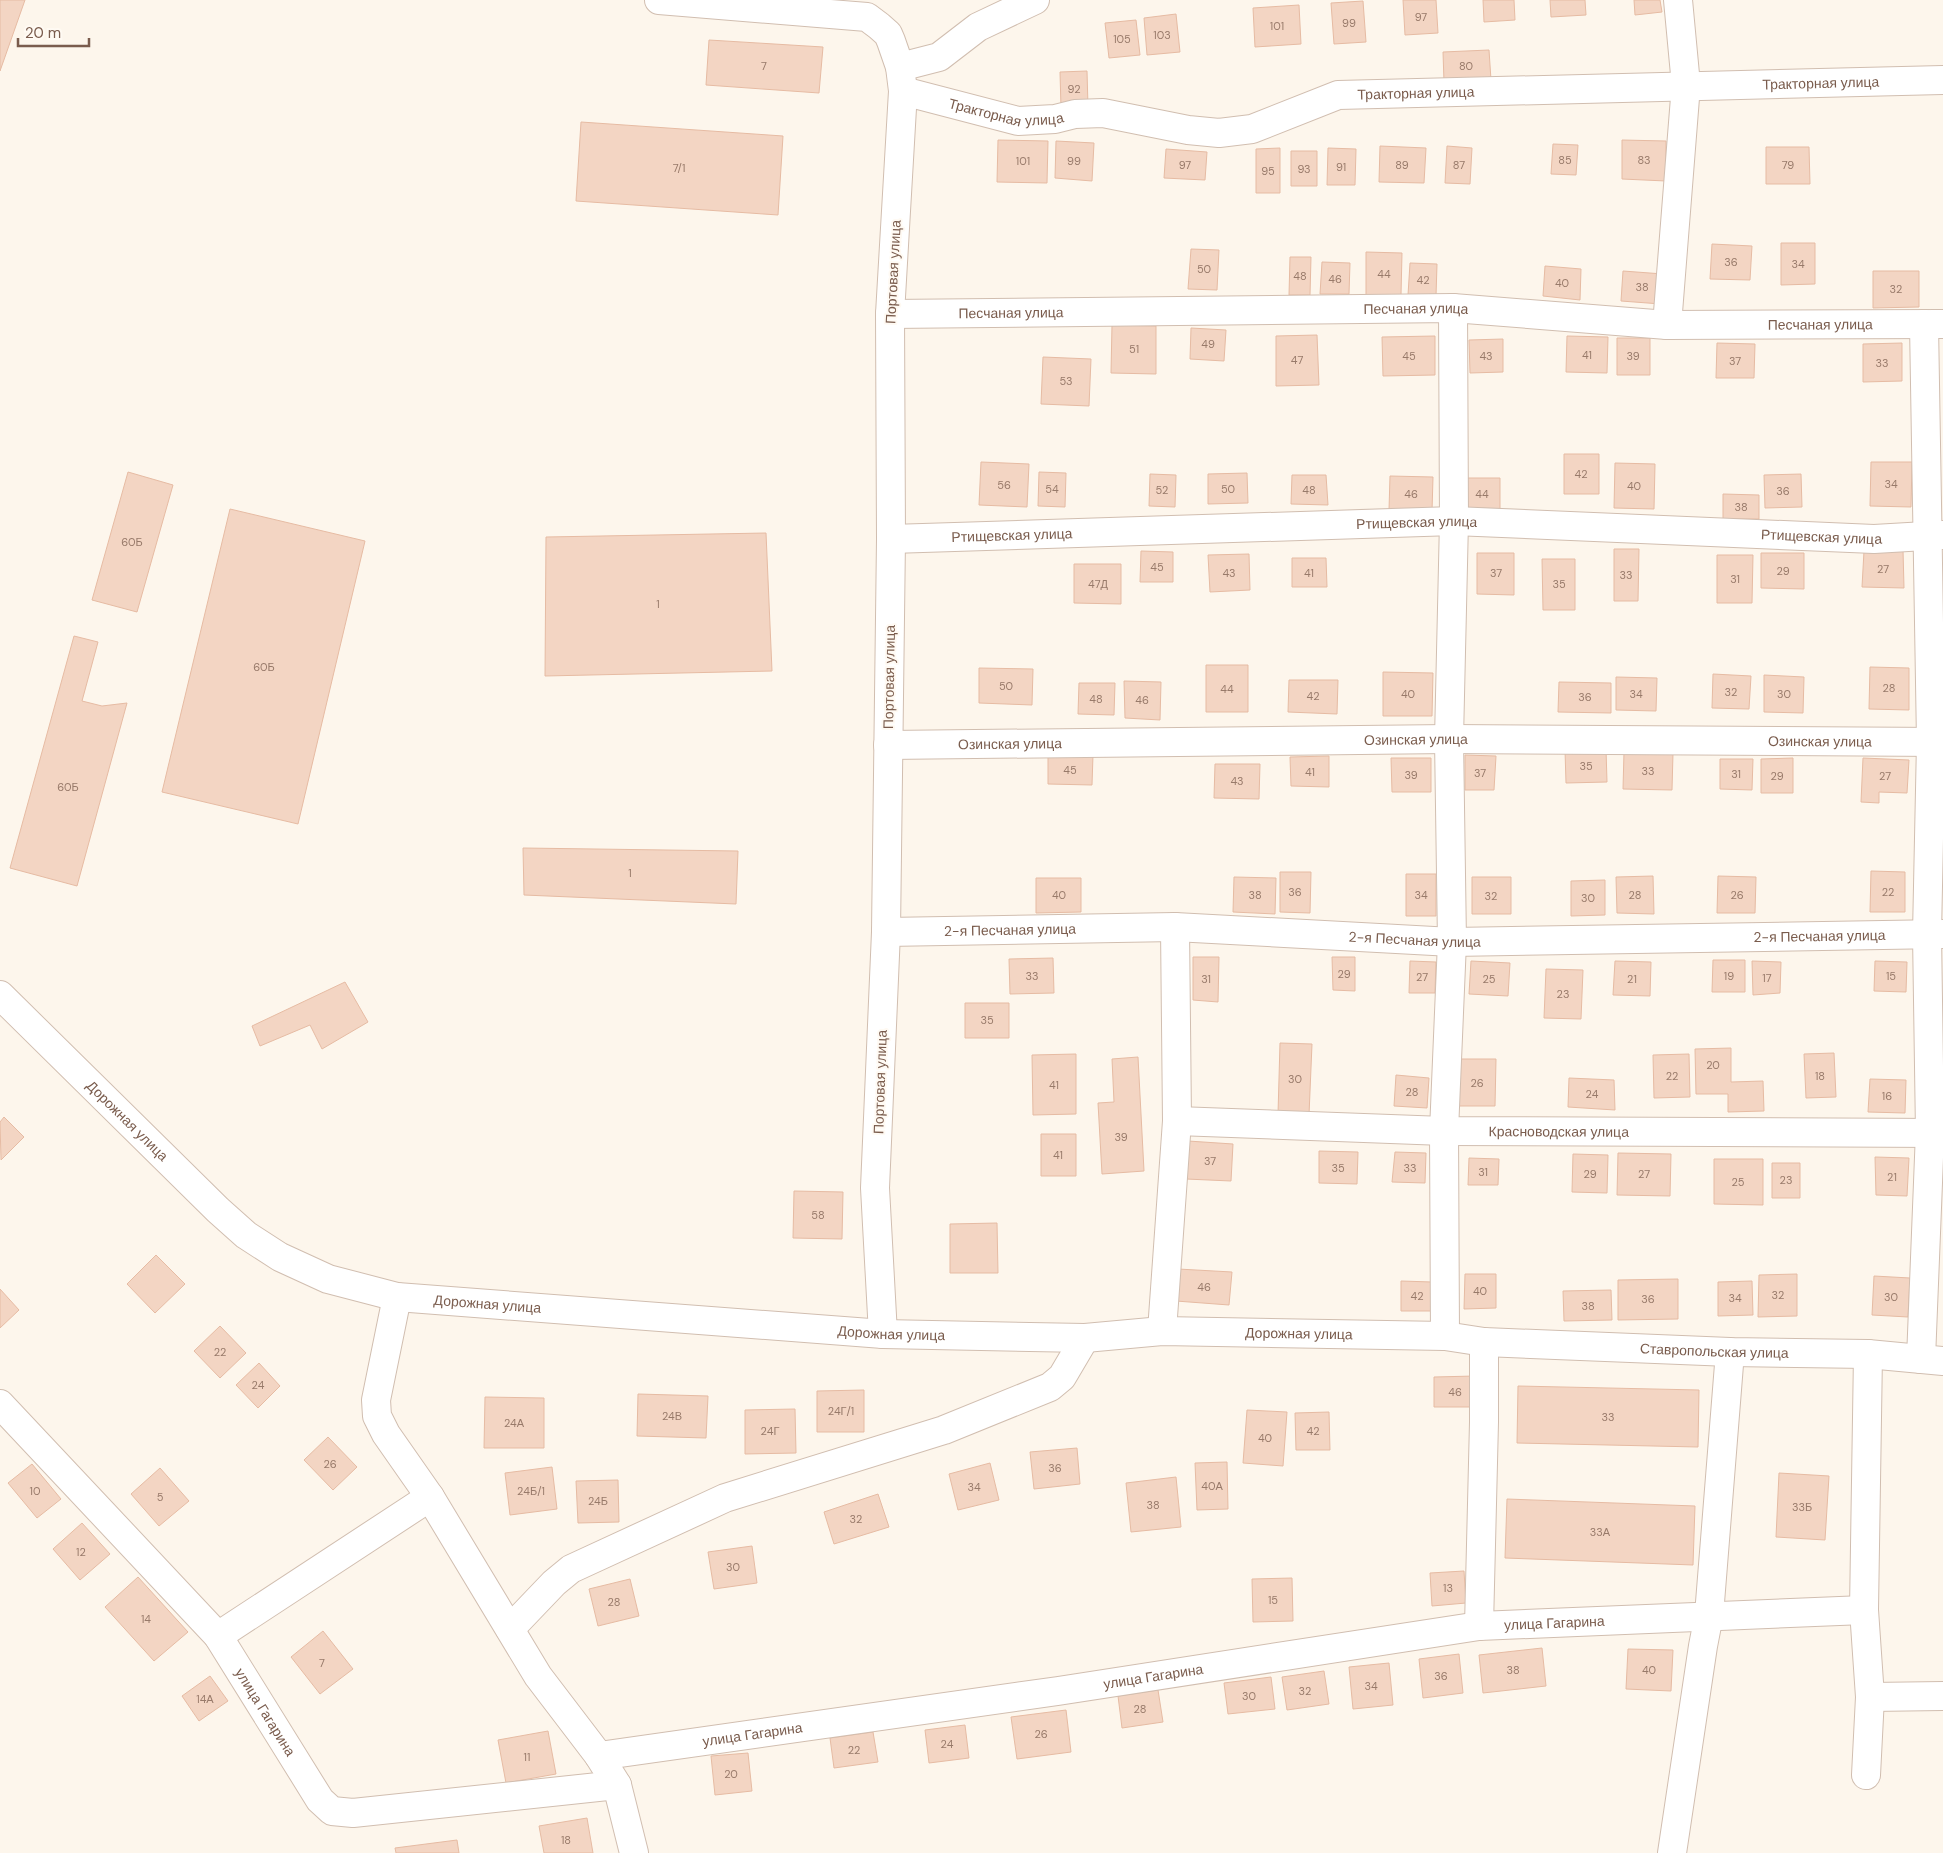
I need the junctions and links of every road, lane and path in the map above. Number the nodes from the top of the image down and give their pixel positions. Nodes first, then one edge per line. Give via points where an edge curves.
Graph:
1 (659, 0) edge
2 (1035, 0) edge
3 (1678, 0) edge
4 (901, 79) junction
5 (1943, 80) edge
6 (1686, 86) junction
7 (1453, 308) junction
8 (890, 314) junction
9 (1934, 324) edge
10 (1667, 325) junction
11 (1454, 521) junction
12 (1936, 536) edge
13 (891, 540) junction
14 (1449, 739) junction
15 (1937, 742) edge
16 (888, 745) junction
17 (1175, 927) junction
18 (886, 932) junction
19 (1935, 934) edge
20 (1452, 942) junction
21 (0, 995) edge
22 (1177, 1121) junction
23 (1444, 1131) junction
24 (1936, 1132) edge
25 (397, 1297) junction
26 (1162, 1331) junction
27 (883, 1334) junction
28 (1445, 1336) junction
29 (1084, 1338) junction
30 (1484, 1342) junction
31 (1730, 1352) junction
32 (1868, 1354) junction
33 (1932, 1360) edge
34 (0, 1404) edge
35 (430, 1497) junction
36 (1864, 1610) junction
37 (1709, 1616) junction
38 (1479, 1626) junction
39 (510, 1629) junction
40 (218, 1636) junction
41 (1943, 1696) edge
42 (1870, 1697) junction
43 (599, 1756) junction
44 (1866, 1775) dead end
45 (617, 1785) junction
46 (634, 1853) edge
47 (1672, 1853) edge

1 - 4 street, Портовая улица via 867,17 888,34
2 - 4 street via 978,27 939,57
3 - 6 street
4 - 6 street, Тракторная улица via 1018,121 1103,113 1219,133 1252,129 1338,95
4 - 8 street, Портовая улица
5 - 6 street, Тракторная улица
6 - 10 street
7 - 8 street, Песчаная улица
7 - 10 street, Песчаная улица
7 - 11 street
8 - 13 street, Портовая улица
9 - 10 street, Песчаная улица
9 - 12 street
11 - 12 street, Ртищевская улица via 1874,539
11 - 13 street, Ртищевская улица
11 - 14 street
12 - 15 street
13 - 16 street, Портовая улица
14 - 15 street, Озинская улица
14 - 16 street, Озинская улица
14 - 20 street
15 - 19 street
16 - 18 street, Портовая улица
17 - 18 street, 2-я Песчаная улица
17 - 20 street, 2-я Песчаная улица
17 - 22 street
18 - 27 street, Портовая улица via 875,1188
19 - 20 street, 2-я Песчаная улица
19 - 24 street
20 - 23 street
21 - 25 street, Дорожная улица via 246,1235 280,1257 328,1280
22 - 23 street, Красноводская улица
22 - 26 street
23 - 24 street, Красноводская улица
23 - 28 street
24 - 33 street
25 - 27 street, Дорожная улица
25 - 35 street via 376,1408 386,1434
26 - 28 street, Дорожная улица
26 - 29 street, Дорожная улица
27 - 29 street, Дорожная улица
28 - 30 street, Дорожная улица
29 - 39 street via 1062,1377 1050,1387 944,1430 726,1498 571,1569
30 - 31 street, Ставропольская улица
30 - 38 street
31 - 32 street, Ставропольская улица
31 - 37 street
32 - 33 street, Ставропольская улица
32 - 36 street
34 - 40 street, улица Гагарина
35 - 39 street
35 - 40 street
36 - 37 street, улица Гагарина
36 - 42 street
37 - 38 street, улица Гагарина
37 - 47 street
38 - 43 street, улица Гагарина
39 - 43 street via 538,1676
40 - 45 street, улица Гагарина via 320,1800 332,1811 353,1813
41 - 42 street
42 - 44 street
43 - 45 street
45 - 46 street

